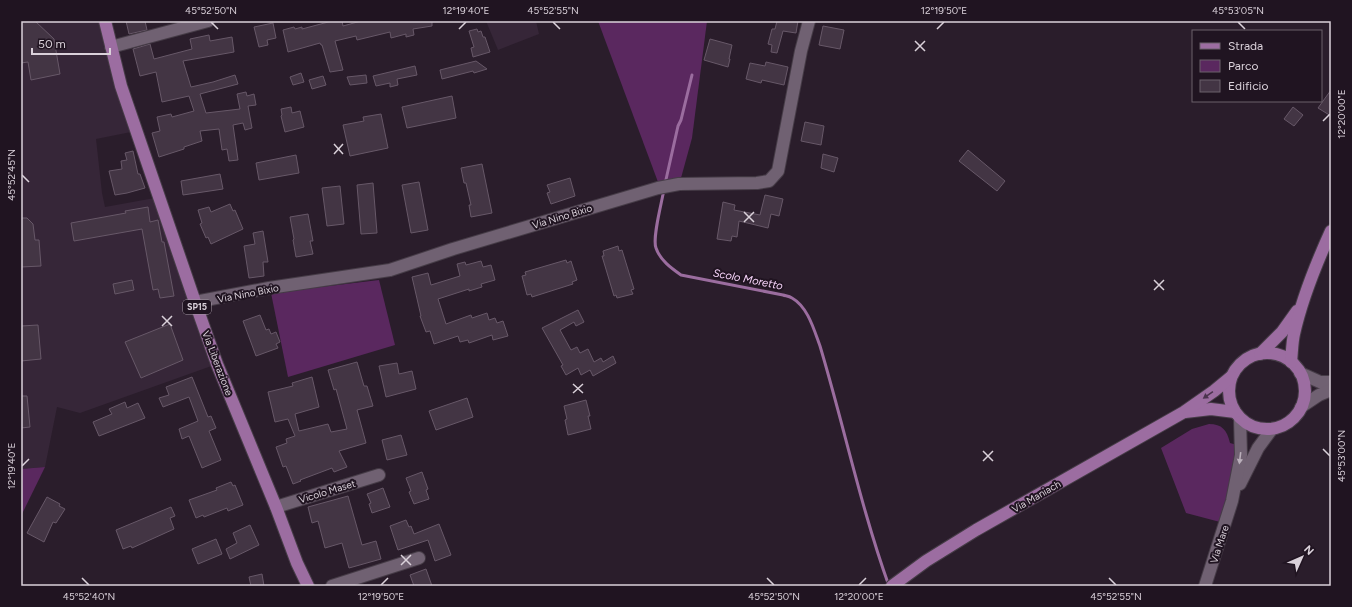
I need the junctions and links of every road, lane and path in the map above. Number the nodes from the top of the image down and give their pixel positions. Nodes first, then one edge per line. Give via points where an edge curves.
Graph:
1 (105, 21) edge
2 (208, 21) edge
3 (809, 21) edge
4 (112, 47) junction
5 (1331, 231) edge
6 (195, 302) junction
7 (1302, 303) junction
8 (1260, 354) junction
9 (1291, 362) junction
10 (1300, 373) junction
11 (1231, 377) junction
12 (1331, 382) edge
13 (1331, 390) edge
14 (1301, 407) junction
15 (1184, 412) junction
16 (1238, 415) junction
17 (1272, 429) junction
18 (379, 475) dead end
19 (1232, 501) junction
20 (276, 507) junction
21 (419, 558) dead end
22 (308, 586) edge
23 (332, 586) edge
24 (892, 586) edge
25 (1205, 586) edge

1 - 4 main road, Via Liberazione / SP15
2 - 4 street
3 - 6 street, Via Nino Bixio via 778,171 769,181 679,184 658,188 390,270
4 - 6 main road, Via Liberazione / SP15 via 121,86
5 - 7 main road
6 - 20 main road, Via Liberazione / SP15 via 217,364
7 - 8 main road via 1282,332
7 - 9 main road
8 - 9 main road via 1276,354
8 - 11 main road via 1242,362
9 - 10 main road
10 - 12 street via 1320,382
10 - 14 main road via 1305,388
11 -> 15 main road, Via Maniach
11 - 16 main road via 1228,391 1231,405
13 - 14 street
14 - 17 main road via 1298,414 1289,422
15 - 16 main road, Via Maniach via 1211,409
15 - 24 main road, Via Maniach via 976,530
16 - 17 main road via 1255,427
16 -> 19 street via 1240,455
17 - 19 street via 1258,448
18 - 20 street, Vicolo Maset
19 - 25 street, Via Mare
20 - 22 main road, Via Liberazione / SP15
21 - 23 street

